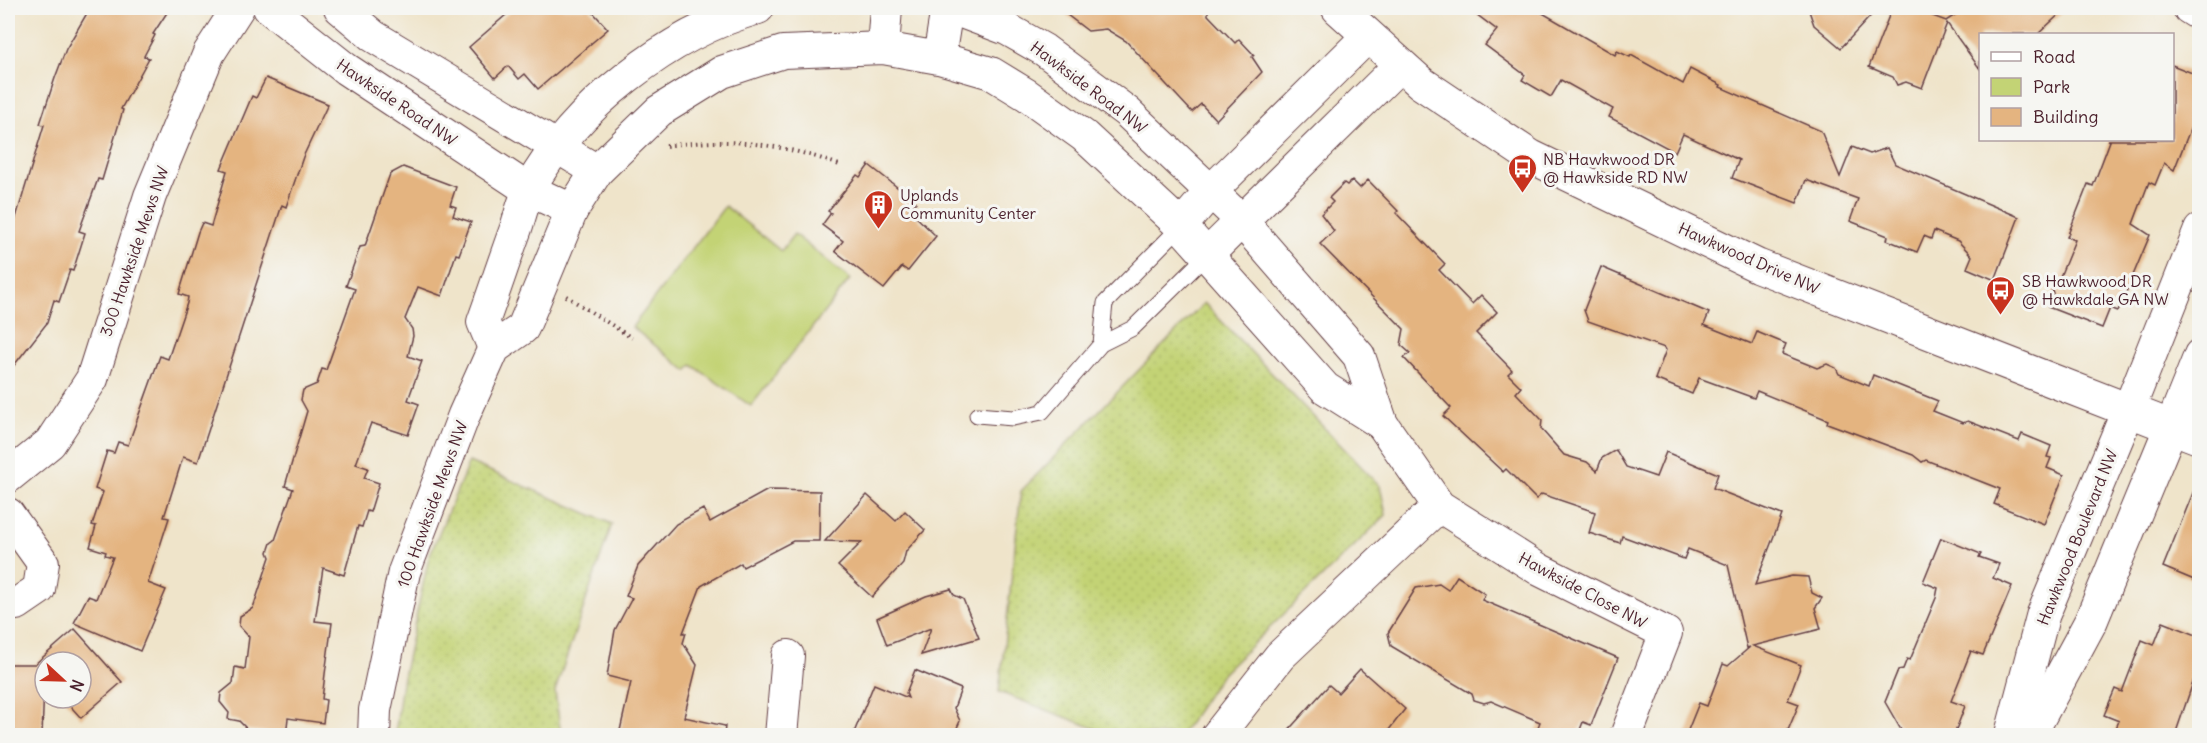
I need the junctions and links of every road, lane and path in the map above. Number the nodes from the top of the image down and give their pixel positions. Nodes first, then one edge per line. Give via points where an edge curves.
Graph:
1 (238, 8) edge
2 (269, 8) edge
3 (340, 8) edge
4 (758, 8) edge
5 (886, 8) edge
6 (946, 8) edge
7 (951, 8) edge
8 (1338, 8) edge
9 (2189, 8) edge
10 (2199, 15) edge
11 (1368, 36) junction
12 (883, 48) junction
13 (939, 58) junction
14 (1401, 65) junction
15 (632, 138) junction
16 (556, 145) junction
17 (842, 166) dead end
18 (597, 171) junction
19 (529, 190) junction
20 (1211, 191) junction
21 (572, 210) junction
22 (1241, 220) junction
23 (1181, 226) junction
24 (2199, 230) edge
25 (1207, 255) junction
26 (542, 282) junction
27 (632, 338) dead end
28 (1101, 344) junction
29 (494, 348) junction
30 (2199, 356) edge
31 (2128, 410) junction
32 (977, 415) dead end
33 (1382, 424) junction
34 (2185, 432) edge
35 (8, 477) edge
36 (1439, 506) junction
37 (8, 514) edge
38 (8, 604) edge
39 (788, 656) dead end
40 (374, 735) edge
41 (781, 735) edge
42 (1217, 735) edge
43 (1626, 735) edge
44 (2011, 735) edge
45 (2029, 735) edge

1 - 35 street, 300 Hawkside Mews NW via 209,53 150,196 92,379 50,443
2 - 19 street, Hawkside Road NW via 346,69
3 - 16 street via 373,36
4 - 16 street via 727,16 667,48 615,87
5 - 12 street
6 - 13 street
7 - 20 street, Hawkside Road NW via 1044,50 1126,112
8 - 11 street, Hawkwood Drive NW
9 - 10 street
11 - 14 street, Hawkwood Drive NW
11 - 20 street
12 - 13 street
12 - 15 street via 783,52 722,72 658,111
13 - 23 street via 991,73 1027,95 1084,136
14 - 22 street
14 - 31 street, Hawkwood Drive NW via 1421,83 1530,156 1758,266
15 - 17 path via 643,149 735,140 818,157
15 - 18 street
16 - 18 street
16 - 19 street
18 - 21 street
19 - 21 street, Hawkside Road NW
19 - 29 street via 483,322
20 - 22 street, Hawkside Close NW
20 - 23 street
21 - 26 street
22 - 25 street
22 - 33 street, Hawkside Close NW via 1359,356
23 - 25 street, Hawkside Close NW
23 - 28 lane via 1105,303
24 - 31 street
25 - 28 lane via 1132,328
25 - 33 street, Hawkside Close NW via 1325,388
26 - 27 path
26 - 29 street via 523,328
28 - 32 lane via 1042,412 1013,418
29 - 40 street, 100 Hawkside Mews NW via 404,572 375,710
30 - 34 street
31 - 34 street, Hawkwood Drive NW
31 - 44 street, Hawkwood Boulevard NW via 2043,615
33 - 36 street, Hawkside Close NW
34 - 45 street
36 - 42 street via 1280,656
36 - 43 street, Hawkside Close NW via 1540,570 1666,633
37 - 38 street via 43,563 39,589 18,604
39 - 41 street

